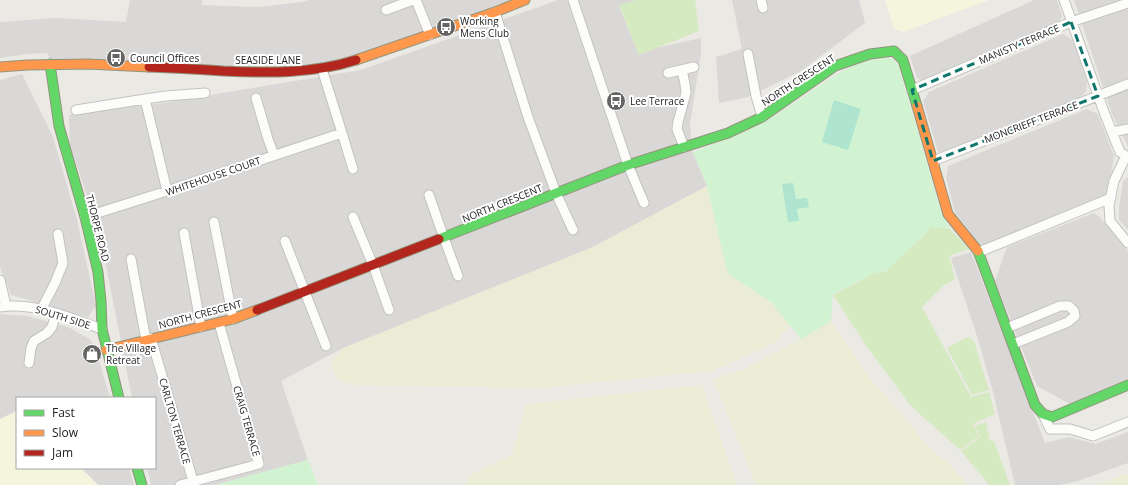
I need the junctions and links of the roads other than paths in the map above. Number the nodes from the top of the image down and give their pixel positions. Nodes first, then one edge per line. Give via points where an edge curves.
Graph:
1 (414, 0) edge
2 (573, 0) edge
3 (1064, 0) edge
4 (520, 1) edge
5 (1128, 3) edge
6 (386, 10) dead end
7 (495, 12) junction
8 (1071, 22) junction
9 (430, 35) junction
10 (748, 54) dead end
11 (50, 64) junction
12 (0, 67) edge
13 (694, 67) dead end
14 (322, 69) junction
15 (682, 70) junction
16 (668, 73) dead end
17 (1128, 84) edge
18 (912, 90) junction
19 (205, 93) dead end
20 (1098, 96) junction
21 (256, 98) dead end
22 (145, 99) junction
23 (76, 110) dead end
24 (762, 117) junction
25 (1128, 129) edge
26 (1112, 132) junction
27 (342, 133) junction
28 (684, 147) junction
29 (274, 155) junction
30 (1127, 157) edge
31 (933, 161) junction
32 (628, 165) junction
33 (353, 169) dead end
34 (167, 191) junction
35 (556, 193) junction
36 (430, 195) dead end
37 (1111, 198) junction
38 (644, 203) dead end
39 (85, 217) junction
40 (353, 217) dead end
41 (214, 222) dead end
42 (573, 230) dead end
43 (184, 233) dead end
44 (58, 234) dead end
45 (444, 238) junction
46 (285, 241) dead end
47 (1128, 243) edge
48 (979, 252) junction
49 (131, 259) dead end
50 (373, 265) junction
51 (458, 276) dead end
52 (0, 280) edge
53 (304, 291) junction
54 (3, 306) edge
55 (41, 310) junction
56 (389, 310) dead end
57 (56, 314) junction
58 (233, 319) junction
59 (219, 322) junction
60 (201, 327) junction
61 (1007, 328) junction
62 (102, 329) junction
63 (148, 339) junction
64 (1013, 344) junction
65 (326, 346) dead end
66 (106, 350) junction
67 (29, 363) dead end
68 (1128, 385) edge
69 (119, 397) edge
70 (1043, 414) junction
71 (1128, 422) edge
72 (137, 469) edge
73 (192, 481) junction
74 (142, 485) edge
75 (180, 485) edge

1 - 6 street
1 - 9 street
2 - 32 street
3 - 8 street
4 - 7 street, SEASIDE LANE
5 - 8 street, MANISTY TERRACE
7 - 9 street, SEASIDE LANE
7 - 35 street via 528,117
8 - 18 street, MANISTY TERRACE
8 - 20 street
9 - 14 street, SEASIDE LANE
10 - 24 street
11 - 12 street, SEASIDE LANE
11 - 14 street, SEASIDE LANE via 249,72
11 - 39 street, THORPE ROAD via 59,126
13 - 15 street
14 - 27 street
15 - 16 street
15 - 28 street via 686,93 677,129
17 - 20 street, MONCRIEFF TERRACE
18 - 24 street, NORTH CRESCENT via 902,60 894,51 870,54 835,66
18 - 31 street
19 - 22 street
20 - 26 street
20 - 31 street, MONCRIEFF TERRACE
21 - 29 street
22 - 23 street
22 - 34 street
24 - 28 street, NORTH CRESCENT via 728,133
25 - 26 street
26 - 30 street via 1120,152
27 - 29 street, WHITEHOUSE COURT
27 - 33 street
28 - 32 street, NORTH CRESCENT
29 - 34 street, WHITEHOUSE COURT
30 - 37 street via 1114,181
31 - 48 street via 948,214
32 - 35 street, NORTH CRESCENT
32 - 38 street
34 - 39 street, WHITEHOUSE COURT
35 - 42 street
35 - 45 street, NORTH CRESCENT
36 - 45 street
37 - 47 street via 1110,222
37 - 48 street
39 - 62 street, THORPE ROAD via 98,272
40 - 50 street
41 - 58 street
43 - 60 street
44 - 55 street via 63,263
45 - 50 street, NORTH CRESCENT
45 - 51 street
46 - 53 street
48 - 61 street
49 - 63 street, CARLTON TERRACE
50 - 53 street, NORTH CRESCENT
50 - 56 street
52 - 54 street
53 - 58 street, NORTH CRESCENT
53 - 65 street
54 - 55 street, SOUTH SIDE via 23,306
55 - 57 street, SOUTH SIDE
57 - 62 street, SOUTH SIDE
57 - 67 street via 48,333 34,341
58 - 59 street, NORTH CRESCENT
59 - 60 street, NORTH CRESCENT
59 - 73 street, CRAIG TERRACE via 259,464
60 - 63 street, NORTH CRESCENT
61 - 64 street
61 - 64 street via 1060,306 1068,306 1074,311 1075,316 1068,322
62 - 66 street, THORPE ROAD
63 - 66 street, NORTH CRESCENT
63 - 73 street, CARLTON TERRACE
64 - 70 street via 1035,405
66 - 69 street, THORPE ROAD
68 - 70 street via 1052,417
70 - 71 street via 1050,430 1070,429 1093,436
72 - 74 street
73 - 75 street, CRAIG TERRACE

